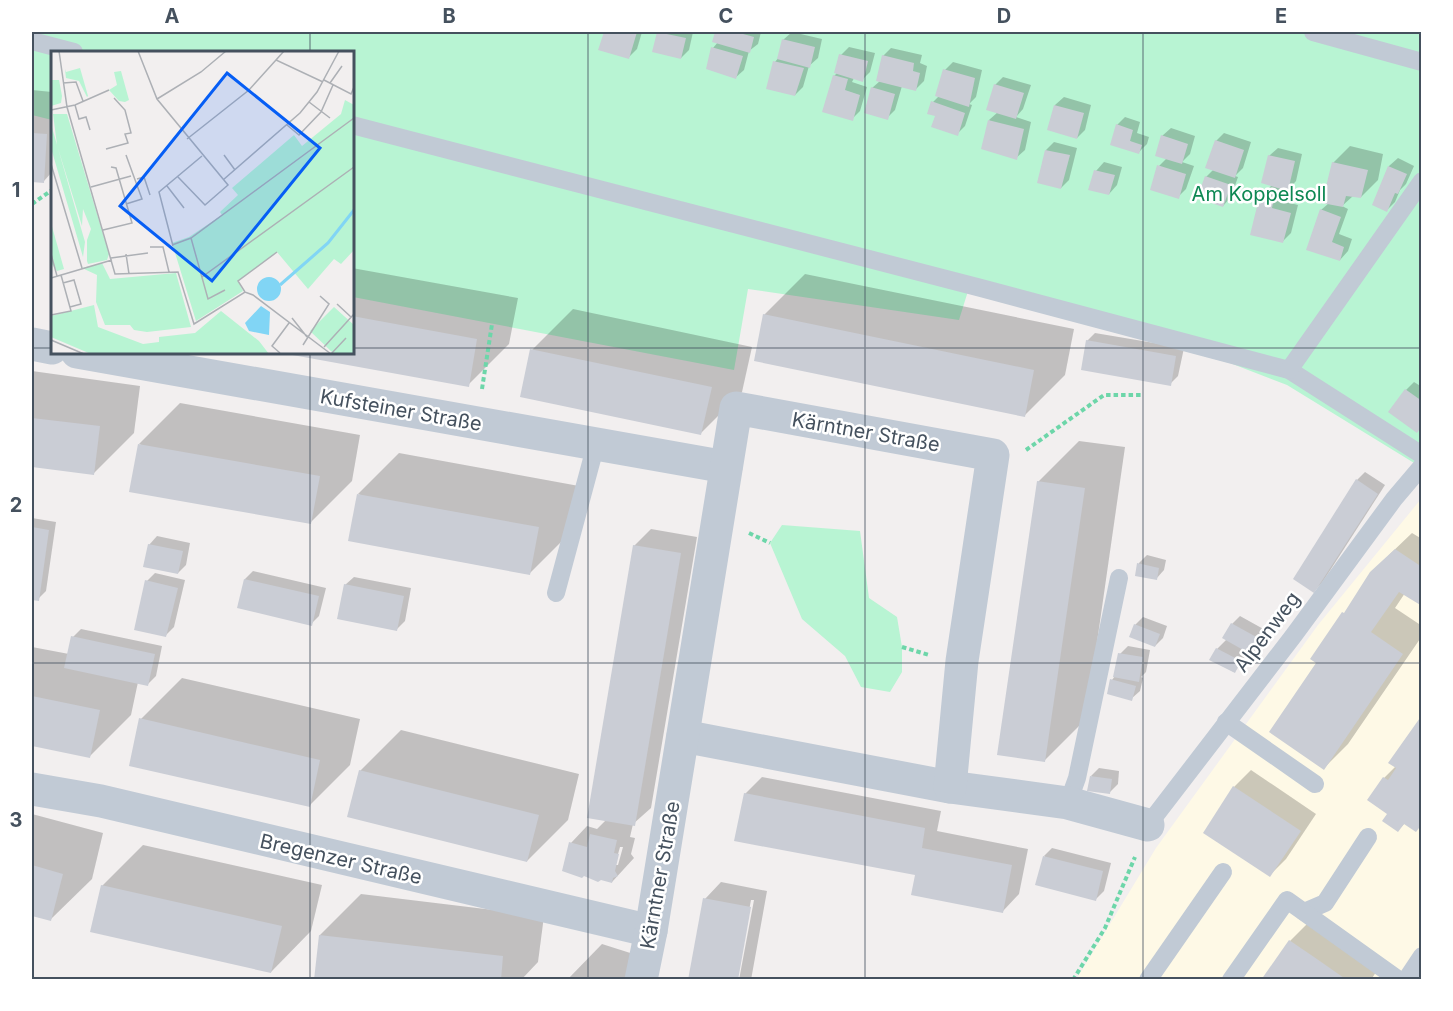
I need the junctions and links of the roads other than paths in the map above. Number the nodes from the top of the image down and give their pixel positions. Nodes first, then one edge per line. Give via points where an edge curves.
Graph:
1 (1313, 32) edge
2 (32, 41) edge
3 (70, 51) edge
4 (1422, 62) edge
5 (354, 126) edge
6 (1422, 181) edge
7 (32, 344) edge
8 (51, 348) edge
9 (88, 354) edge
10 (1289, 370) junction
11 (596, 444) junction
12 (1422, 455) edge
13 (1422, 466) edge
14 (726, 467) junction
15 (1119, 578) dead end
16 (556, 593) dead end
17 (1226, 722) junction
18 (683, 736) junction
19 (1315, 784) dead end
20 (950, 787) junction
21 (32, 789) edge
22 (1068, 803) junction
23 (1148, 825) joint
24 (1368, 837) dead end
25 (1223, 872) dead end
26 (1304, 912) junction
27 (651, 931) junction
28 (1422, 957) edge
29 (641, 980) edge
30 (1148, 980) edge
31 (1231, 980) edge
32 (1399, 980) edge
33 (1406, 980) edge

1 - 4 lane
2 - 3 lane
5 - 10 lane
6 - 10 lane
7 - 8 street
9 - 11 street, Kufsteiner Straße
10 - 12 lane
11 - 14 street, Kufsteiner Straße
11 - 16 lane
13 - 17 lane, Alpenweg
14 - 18 street, Kärntner Straße
14 - 20 street, Kärntner Straße via 736,408 993,455 962,661
15 - 22 lane via 1077,778
17 - 19 lane
17 - 23 lane, Alpenweg
18 - 20 street
18 - 27 street, Kärntner Straße
20 - 22 street
21 - 27 street, Bregenzer Straße via 101,801
22 - 23 street
24 - 26 lane via 1325,903
25 - 30 lane
26 - 31 lane via 1287,900
26 - 32 lane
27 - 29 street, Kärntner Straße
28 - 33 lane

